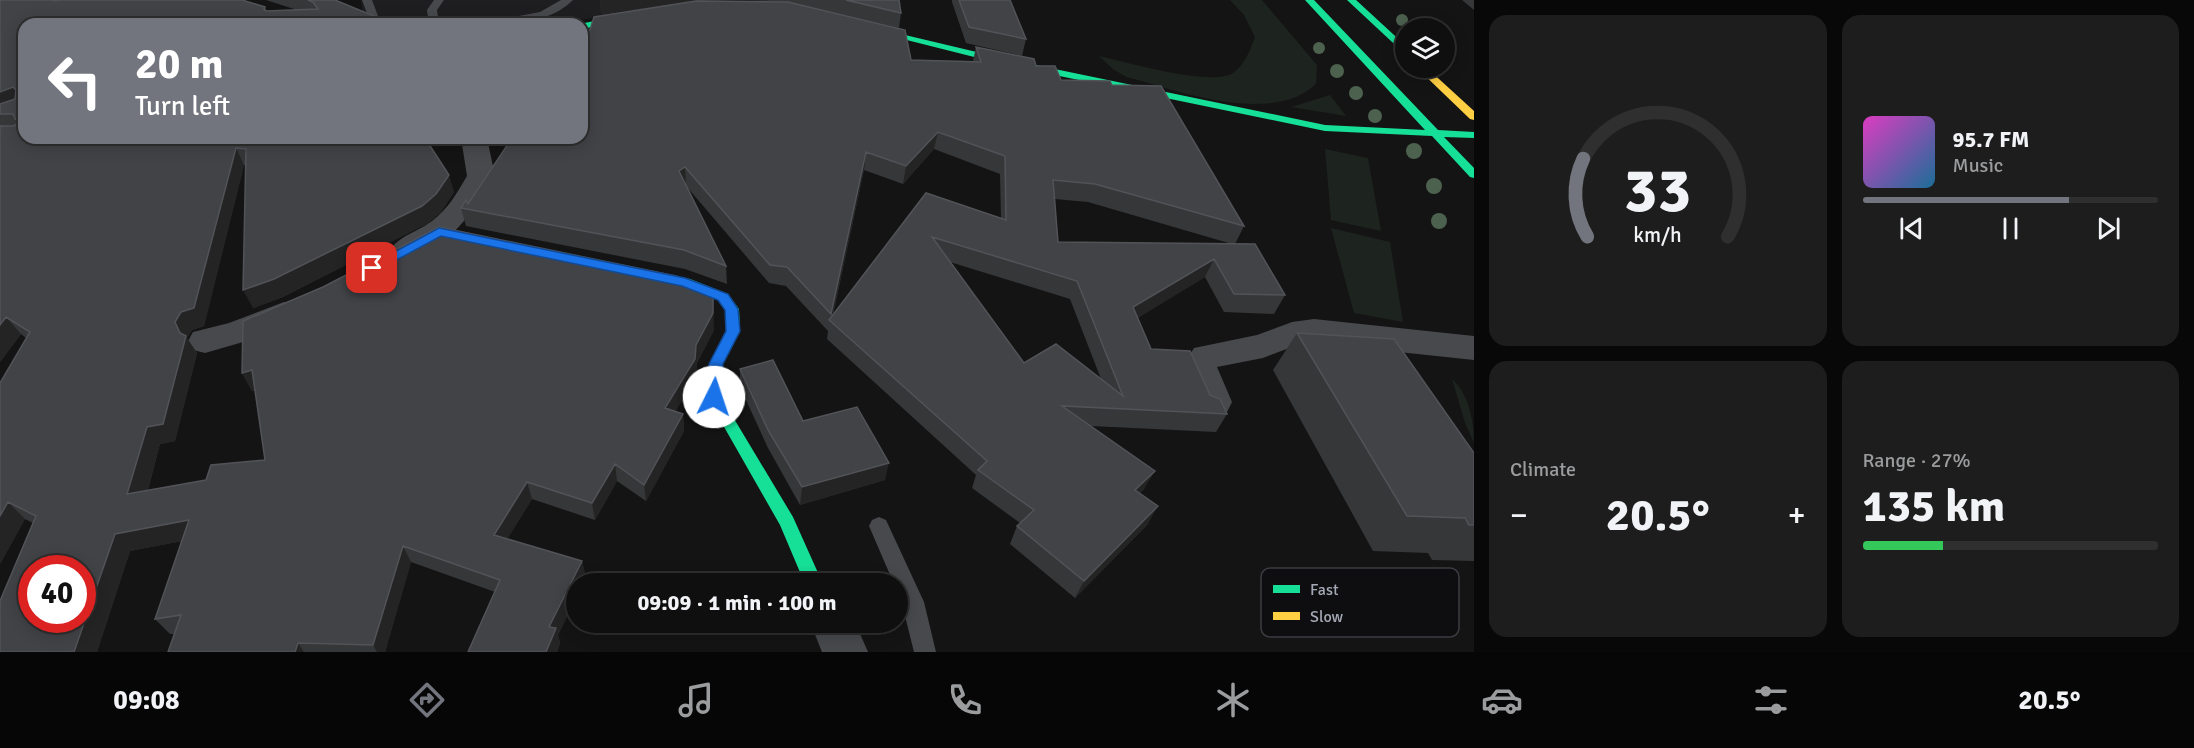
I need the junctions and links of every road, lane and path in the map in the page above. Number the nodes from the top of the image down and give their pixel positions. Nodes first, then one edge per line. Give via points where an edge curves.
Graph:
1 (367, 0) edge
2 (439, 0) edge
3 (568, 0) edge
4 (1310, 0) edge
5 (1351, 0) edge
6 (655, 14) edge
7 (543, 15) junction
8 (374, 18) edge
9 (433, 18) edge
10 (526, 18) edge
11 (547, 18) edge
12 (845, 24) edge
13 (588, 25) edge
14 (1395, 42) edge
15 (1433, 78) edge
16 (1474, 117) edge
17 (1436, 135) junction
18 (1474, 135) edge
19 (475, 144) edge
20 (1474, 175) edge
21 (382, 262) edge
22 (662, 277) edge
23 (312, 299) edge
24 (206, 341) dead end
25 (1474, 348) edge
26 (1214, 402) edge
27 (879, 526) dead end
28 (809, 573) edge
29 (837, 633) edge
30 (845, 652) edge
31 (925, 652) edge

1 - 8 lane
2 - 9 lane via 432,10
3 - 7 lane
4 - 17 street
5 - 14 street
6 - 13 street
7 - 10 lane
7 - 11 lane
12 - 17 street via 1006,62 1325,128
15 - 16 street
17 - 18 street
17 - 20 street
19 - 21 street via 481,176 445,233
22 - 28 street via 723,297 732,309 733,331 716,364 714,397 787,522
23 - 24 street via 238,332
25 - 26 street via 1314,331 1292,334 1263,346 1206,357 1199,368
27 - 31 lane via 913,602
29 - 30 street

